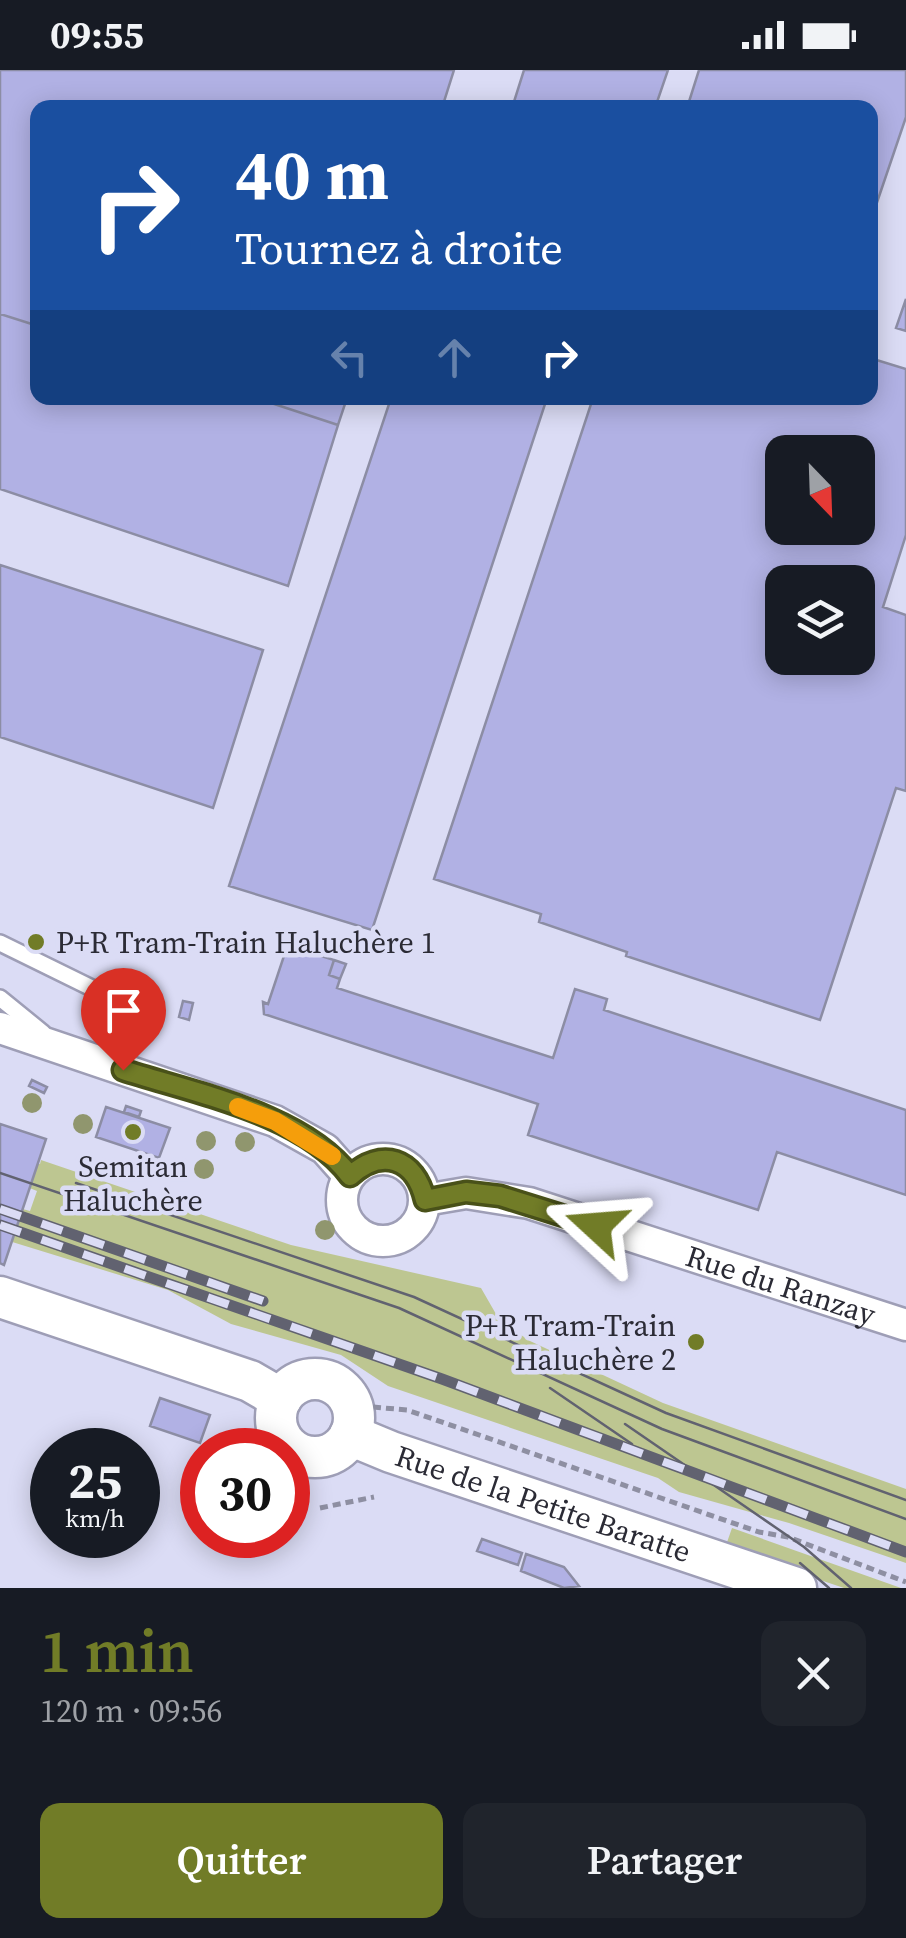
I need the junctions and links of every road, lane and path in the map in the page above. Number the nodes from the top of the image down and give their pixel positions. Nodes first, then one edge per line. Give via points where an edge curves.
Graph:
1 (0, 942) edge
2 (106, 995) dead end
3 (0, 998) edge
4 (0, 1028) edge
5 (66, 1051) junction
6 (350, 1176) junction
7 (425, 1200) junction
8 (0, 1297) edge
9 (906, 1325) edge
10 (281, 1399) junction
11 (351, 1421) junction
12 (374, 1497) dead end
13 (320, 1508) dead end
14 (906, 1582) edge
15 (796, 1588) edge

1 - 2 lane
3 - 5 lane
4 - 5 street
5 - 6 street via 275,1121 326,1150
6 - 7 street via 362,1164 396,1161 411,1169
6 - 7 street via 345,1216 378,1241 392,1241 416,1226
7 - 9 street, Rue du Ranzay via 466,1192 529,1203
8 - 10 street via 250,1380
10 - 11 street via 296,1384 330,1382 342,1390
10 - 11 street via 280,1436 304,1456 325,1456 342,1446
11 - 14 path via 407,1410
11 - 15 street, Rue de la Petite Baratte via 391,1452
12 - 13 path

